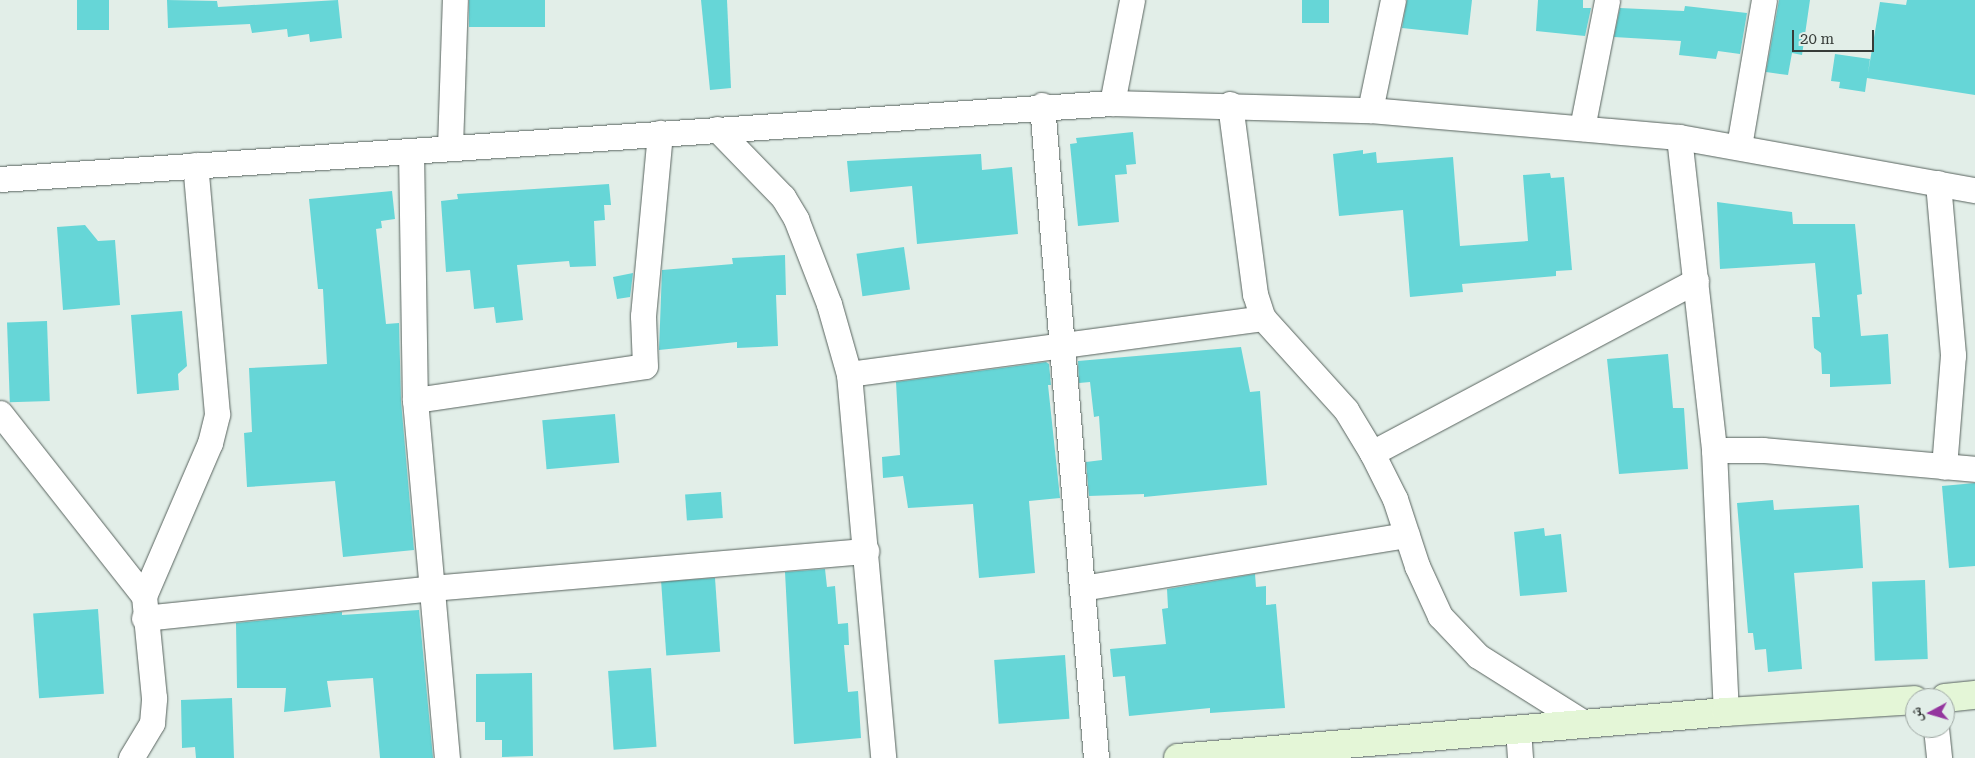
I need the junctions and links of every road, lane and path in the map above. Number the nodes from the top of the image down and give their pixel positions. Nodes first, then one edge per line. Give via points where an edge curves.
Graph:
1 (455, 0) edge
2 (1132, 0) edge
3 (1393, 0) edge
4 (1606, 0) edge
5 (1764, 0) edge
6 (1112, 103) junction
7 (1230, 104) junction
8 (1042, 106) junction
9 (1370, 110) junction
10 (1582, 128) junction
11 (717, 129) junction
12 (660, 133) junction
13 (1679, 137) junction
14 (1739, 146) junction
15 (450, 147) junction
16 (411, 151) junction
17 (195, 165) junction
18 (0, 179) edge
19 (1938, 183) junction
20 (1975, 190) edge
21 (1696, 281) junction
22 (1263, 318) junction
23 (1063, 346) junction
24 (849, 374) junction
25 (415, 400) junction
26 (0, 413) edge
27 (1714, 450) junction
28 (1372, 453) junction
29 (1944, 467) junction
30 (1975, 469) edge
31 (1407, 534) junction
32 (866, 551) junction
33 (432, 588) junction
34 (1082, 588) junction
35 (144, 607) junction
36 (1975, 696) edge
37 (1955, 697) edge
38 (1905, 701) edge
39 (1726, 712) junction
40 (1586, 724) junction
41 (1518, 730) junction
42 (1937, 738) edge
43 (1307, 753) edge
44 (131, 758) edge
45 (447, 758) edge
46 (883, 758) edge
47 (1096, 758) edge
48 (1178, 758) edge
49 (1520, 758) edge
50 (1939, 758) edge

1 - 15 street
2 - 6 street
3 - 9 street
4 - 10 street
5 - 14 street
6 - 7 street
6 - 8 street
7 - 9 street
7 - 22 street via 1255,294
8 - 11 street
8 - 23 street
9 - 10 street
10 - 13 street
11 - 12 street
11 - 24 street via 782,197 796,219 829,304
12 - 15 street
12 - 25 street via 643,316 645,366
13 - 14 street
13 - 21 street
14 - 19 street
15 - 16 street
16 - 17 street
16 - 25 street
17 - 18 street
17 - 35 street via 217,414 210,443
19 - 20 street
19 - 29 street via 1953,355
21 - 27 street
21 - 28 street
22 - 23 street
22 - 28 street via 1346,410
23 - 24 street
23 - 34 street
24 - 32 street
25 - 33 street
26 - 35 street
27 - 29 street
27 - 39 street
28 - 31 street via 1395,499
29 - 30 street
31 - 34 street
31 - 40 street via 1417,566 1440,616 1478,656
32 - 33 street
32 - 46 street
33 - 35 street
33 - 45 street
34 - 47 street
35 - 44 street via 153,714 143,742
36 - 37 street
38 - 39 street
39 - 40 street
40 - 41 street
41 - 43 street
41 - 49 street
42 - 50 street
43 - 48 street

